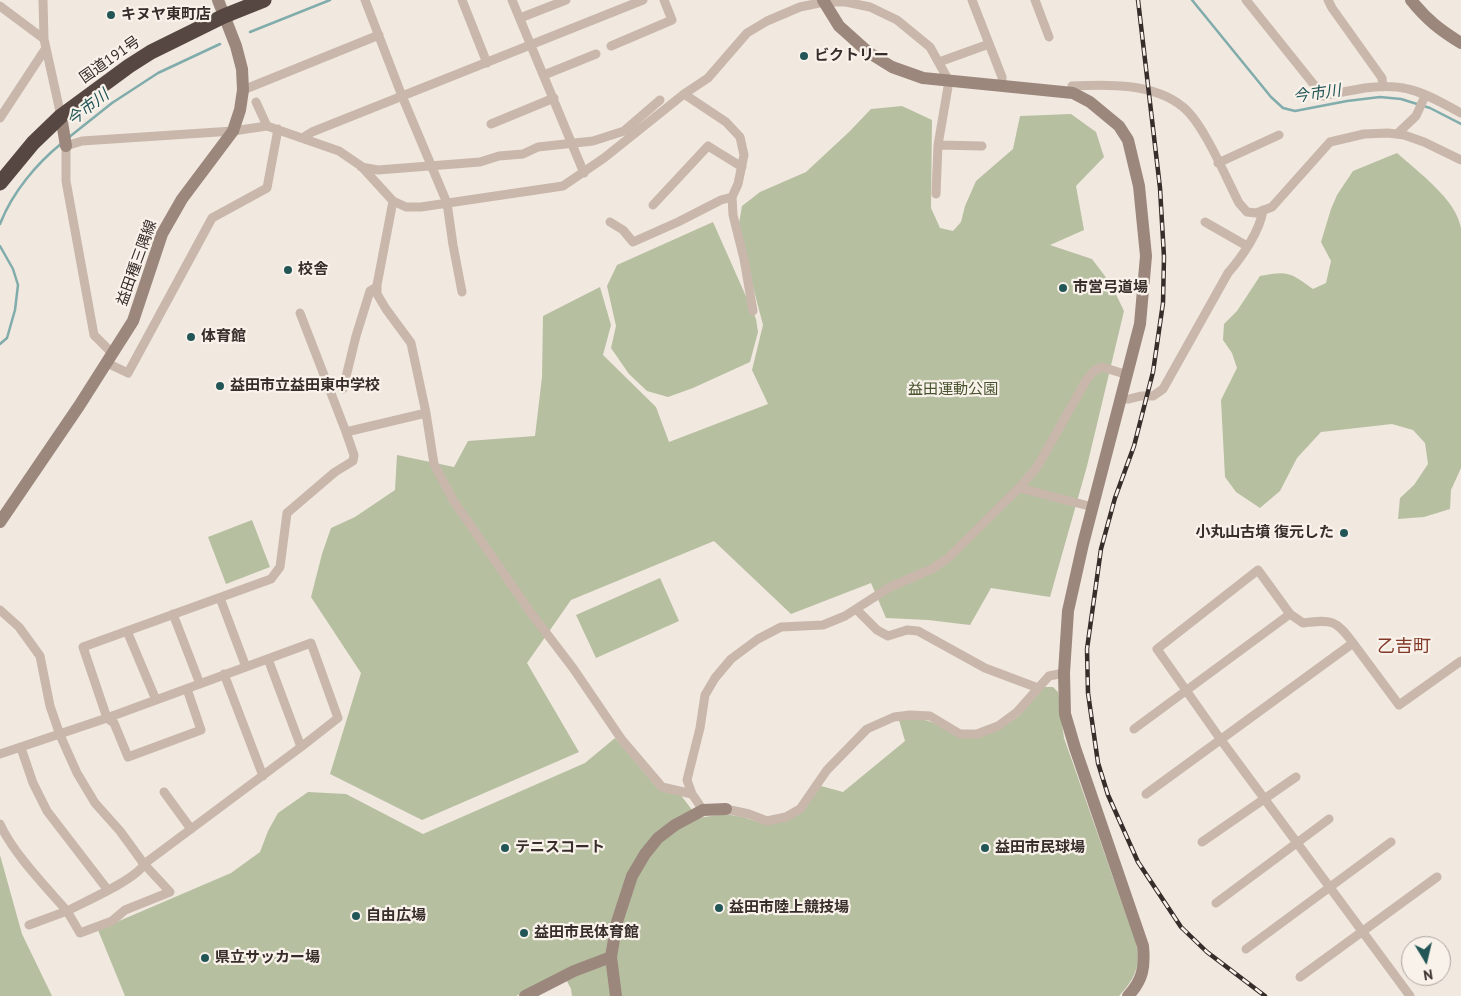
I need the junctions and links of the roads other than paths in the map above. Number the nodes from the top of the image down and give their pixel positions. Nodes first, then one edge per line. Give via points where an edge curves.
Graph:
1 (43, 0) edge
2 (218, 0) edge
3 (264, 0) edge
4 (365, 0) edge
5 (463, 0) edge
6 (512, 0) edge
7 (566, 0) edge
8 (643, 0) edge
9 (664, 0) edge
10 (972, 0) edge
11 (1035, 0) edge
12 (1246, 0) edge
13 (1328, 0) edge
14 (1411, 0) edge
15 (824, 1) edge
16 (0, 6) edge
17 (224, 16) junction
18 (520, 18) junction
19 (379, 35) junction
20 (1049, 37) dead end
21 (1461, 43) edge
22 (45, 44) junction
23 (989, 44) junction
24 (532, 45) junction
25 (611, 46) dead end
26 (596, 54) dead end
27 (487, 62) junction
28 (939, 62) junction
29 (544, 75) junction
30 (949, 81) junction
31 (1002, 86) junction
32 (1383, 87) junction
33 (243, 90) junction
34 (1073, 93) junction
35 (684, 94) junction
36 (402, 96) junction
37 (1424, 97) junction
38 (554, 98) junction
39 (660, 100) dead end
40 (256, 102) dead end
41 (1461, 113) edge
42 (61, 116) junction
43 (0, 118) edge
44 (491, 124) dead end
45 (267, 126) junction
46 (278, 129) junction
47 (233, 131) junction
48 (1397, 134) junction
49 (1279, 135) dead end
50 (302, 138) junction
51 (572, 143) junction
52 (938, 144) junction
53 (66, 146) junction
54 (982, 146) dead end
55 (1461, 160) edge
56 (1218, 163) junction
57 (432, 165) junction
58 (361, 166) junction
59 (742, 167) junction
60 (584, 173) junction
61 (0, 183) edge
62 (936, 194) dead end
63 (732, 197) junction
64 (393, 201) junction
65 (447, 203) junction
66 (652, 205) dead end
67 (1263, 210) junction
68 (610, 222) dead end
69 (1205, 222) dead end
70 (1247, 246) junction
71 (377, 287) junction
72 (462, 292) dead end
73 (753, 311) dead end
74 (300, 312) dead end
75 (110, 358) junction
76 (1128, 375) junction
77 (343, 389) dead end
78 (1121, 399) junction
79 (426, 413) junction
80 (346, 432) junction
81 (1019, 488) junction
82 (1093, 507) junction
83 (0, 522) edge
84 (220, 598) junction
85 (856, 609) junction
86 (0, 610) edge
87 (174, 614) junction
88 (1290, 614) junction
89 (127, 631) junction
90 (1353, 643) junction
91 (268, 659) junction
92 (1461, 662) edge
93 (246, 667) junction
94 (1064, 673) junction
95 (224, 674) junction
96 (200, 684) junction
97 (1038, 688) junction
98 (187, 689) junction
99 (1186, 690) junction
100 (156, 700) junction
101 (107, 718) junction
102 (1134, 729) dead end
103 (60, 735) junction
104 (1221, 740) junction
105 (301, 747) junction
106 (21, 748) junction
107 (0, 754) edge
108 (263, 776) junction
109 (1296, 777) dead end
110 (164, 792) dead end
111 (692, 794) junction
112 (1146, 794) dead end
113 (1264, 798) junction
114 (726, 809) joint
115 (703, 810) junction
116 (1329, 819) dead end
117 (0, 824) edge
118 (191, 829) junction
119 (1202, 842) dead end
120 (1297, 842) junction
121 (1391, 842) dead end
122 (144, 864) junction
123 (1436, 877) dead end
124 (1330, 886) junction
125 (107, 889) junction
126 (1216, 903) dead end
127 (67, 911) junction
128 (29, 925) dead end
129 (1363, 930) junction
130 (1246, 949) dead end
131 (611, 957) junction
132 (1300, 977) dead end
133 (525, 996) edge
134 (616, 996) edge
135 (1128, 996) edge
136 (1410, 996) edge

1 - 22 street
2 - 17 street, 益田種三隅線
3 - 17 highway, 国道191号
4 - 19 street
5 - 27 street
6 - 18 street
7 - 18 street
8 - 24 street
9 - 25 street via 672,20
10 - 23 street
11 - 20 street
12 - 32 street via 1323,96
13 - 32 street via 1382,78
14 - 21 street via 1426,19
15 - 28 street via 870,7 897,20 930,47
15 - 30 street via 839,26 868,52 892,67 924,78
15 - 35 street via 781,14 747,33 708,78
16 - 22 street
17 - 33 street, 益田種三隅線 via 242,69
17 - 42 highway, 国道191号 via 150,52
18 - 24 street
19 - 33 street
19 - 36 street
22 - 42 street
22 - 43 street
23 - 28 street
23 - 31 street via 1002,77
24 - 27 street
24 - 29 street
26 - 29 street
27 - 36 street
28 - 30 street
29 - 38 street
30 - 31 street
30 - 52 street
31 - 34 street
32 - 37 street via 1408,89
33 - 47 street, 益田種三隅線
34 - 56 street via 1072,86 1096,84 1149,91 1166,97 1192,116
34 - 76 street via 1090,102 1119,126 1128,140 1137,177 1146,256 1140,324
35 - 59 street via 726,122 740,137 744,155
35 - 60 street
36 - 50 street
36 - 57 street
37 - 41 street
37 - 48 street via 1417,114
38 - 44 street
38 - 51 street
39 - 51 street via 624,131
40 - 45 street
42 - 53 street
42 - 61 highway, 国道191号 via 32,143
45 - 46 street
45 - 47 street
46 - 50 street
46 - 75 street via 267,188 212,218 128,373
47 - 53 street via 82,141
47 - 75 street, 益田種三隅線 via 182,198 162,234 133,321
48 - 55 street via 1424,142
48 - 67 street via 1364,134 1330,142 1278,201
49 - 56 street
50 - 58 street via 339,151
51 - 57 street via 538,147 523,154 480,162
51 - 60 street
52 - 54 street
52 - 62 street
53 - 75 street via 66,181 94,335
56 - 67 street via 1247,212
57 - 58 street via 378,170
57 - 65 street
58 - 64 street
59 - 63 street
59 - 66 street via 708,146
60 - 65 street via 563,186
63 - 68 street via 633,242
63 - 73 street
64 - 65 street via 406,207
64 - 71 street
65 - 72 street
67 - 70 street via 1262,220
69 - 70 street
70 - 78 street via 1228,273 1163,389 1152,396
71 - 77 street via 370,291
71 - 79 street via 376,294 411,343
74 - 80 street
75 - 83 street, 益田種三隅線
76 - 78 street
76 - 81 street via 1102,367 1095,370 1037,467
78 - 82 street
79 - 80 street
79 - 111 street via 434,464 486,550 622,740 662,787
80 - 84 street via 353,461 287,513 280,567 271,579
81 - 82 street
81 - 85 street via 948,558 932,569 890,587
82 - 94 street via 1068,610
84 - 87 street
84 - 93 street
85 - 97 street via 877,630 888,636 907,630 918,631 985,668
85 - 111 street via 823,625 781,627 758,639 732,659 715,678 705,695 687,780
86 - 103 street via 19,627 40,656 50,706
87 - 89 street
87 - 96 street
88 - 90 street via 1303,624 1331,622 1342,628
88 - 99 street
88 - 99 street via 1258,570 1157,649
89 - 100 street
89 - 101 street via 83,648
90 - 92 street via 1399,705
90 - 104 street
91 - 93 street
91 - 105 street
91 - 105 street via 311,643 338,718
93 - 95 street
94 - 97 street via 1049,676
94 - 135 street via 1066,714 1075,748 1143,946 1142,975
95 - 96 street
95 - 108 street
96 - 98 street
97 - 114 street via 1017,712 998,726 977,734 960,734 930,716 910,715 867,729 827,770 800,809 786,817 767,821
98 - 100 street
98 - 101 street via 201,730 128,757 114,724
99 - 102 street
99 - 104 street
100 - 101 street
101 - 103 street
103 - 106 street
103 - 122 street via 76,773 95,803
104 - 112 street
104 - 113 street
105 - 108 street
106 - 107 street
106 - 125 street via 47,811
108 - 118 street
109 - 113 street
110 - 118 street
111 - 115 street
113 - 119 street
113 - 120 street
114 - 115 street
115 - 131 street via 675,825 645,854 632,876 617,922
116 - 120 street
117 - 127 street via 15,848
118 - 122 street
120 - 124 street
120 - 126 street
121 - 124 street
122 - 125 street via 129,878
122 - 127 street via 170,892 80,933
123 - 129 street
124 - 129 street
124 - 130 street
125 - 127 street
127 - 128 street
129 - 132 street
129 - 136 street
131 - 133 street via 574,971
131 - 134 street

